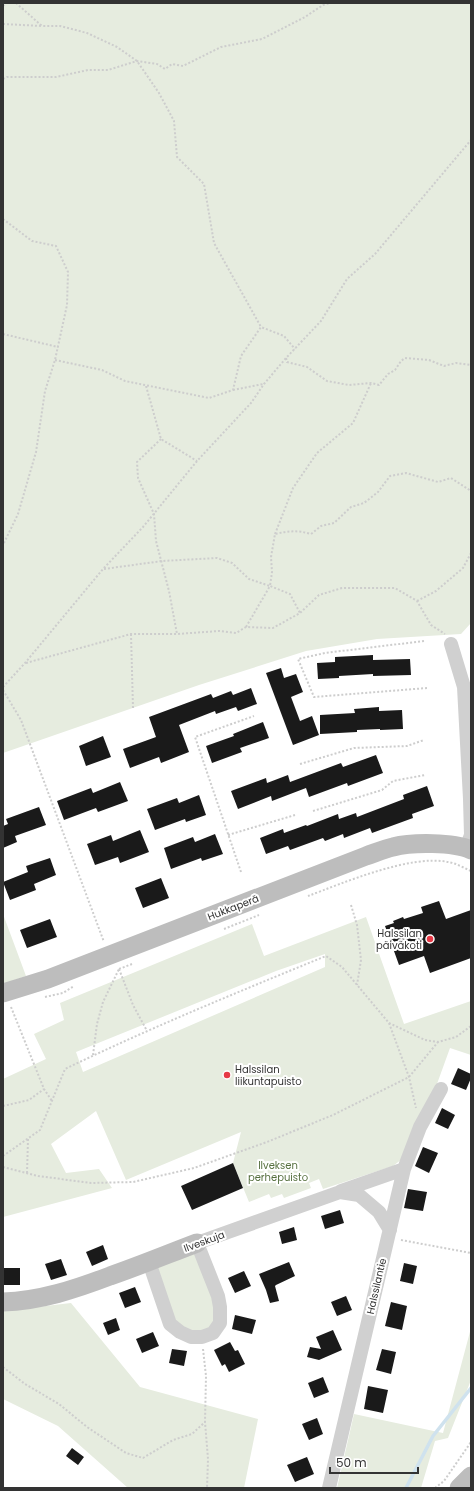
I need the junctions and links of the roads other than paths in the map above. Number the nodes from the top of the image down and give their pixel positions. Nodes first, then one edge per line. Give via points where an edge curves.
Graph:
1 (451, 644) road end
2 (467, 687) edge
3 (471, 799) edge
4 (469, 849) edge
5 (10, 1001) edge
6 (441, 1089) dead end
7 (404, 1169) junction
8 (340, 1192) junction
9 (389, 1234) junction
10 (197, 1243) junction
11 (149, 1262) junction
12 (3, 1302) edge
13 (471, 1476) edge
14 (329, 1488) edge
15 (459, 1488) edge

1 - 2 street
2 - 3 street
3 - 4 street
4 - 5 street, Hukkaperä via 427,844 394,846 113,965 48,979
6 - 7 street, Halssilantie via 420,1127
7 - 8 street
7 - 9 street, Halssilantie
8 - 9 street, Ilveskuja via 359,1195 379,1212
8 - 10 street, Ilveskuja
9 - 14 street, Halssilantie
10 - 11 street, Ilveskuja
10 - 11 street via 218,1296 220,1323 213,1333 191,1337 170,1324
11 - 12 street, Ilveskuja via 72,1290
13 - 15 street

